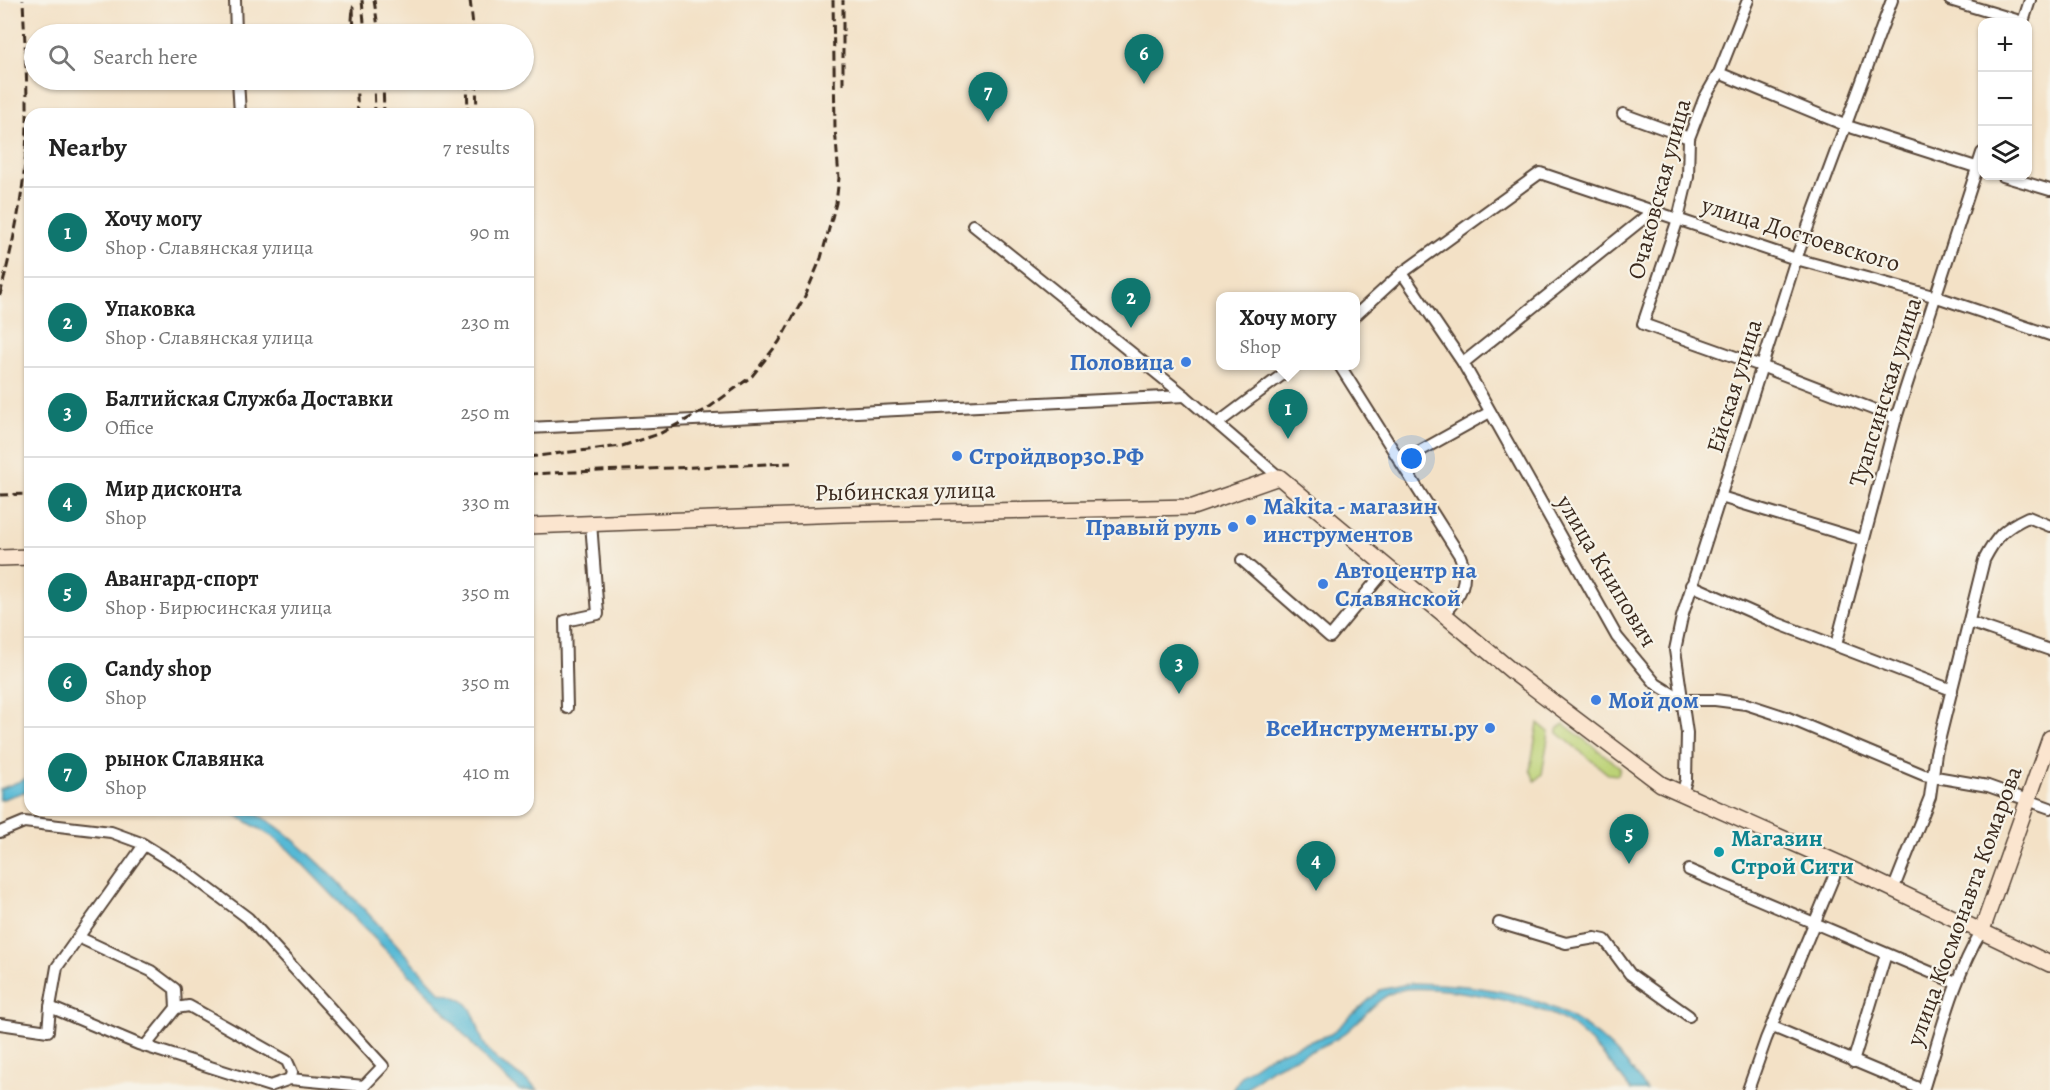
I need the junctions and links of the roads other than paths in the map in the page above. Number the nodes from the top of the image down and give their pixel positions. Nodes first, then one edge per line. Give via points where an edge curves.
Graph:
1 (235, 0) edge
2 (1748, 0) edge
3 (1892, 0) edge
4 (1950, 0) edge
5 (2030, 0) edge
6 (2010, 18) edge
7 (2024, 18) edge
8 (236, 24) edge
9 (1719, 74) junction
10 (239, 90) edge
11 (240, 108) edge
12 (1623, 114) dead end
13 (1847, 126) junction
14 (1689, 138) junction
15 (1978, 168) edge
16 (1978, 175) edge
17 (2016, 180) edge
18 (2050, 190) edge
19 (1653, 210) junction
20 (1678, 219) junction
21 (973, 225) dead end
22 (1796, 259) junction
23 (1402, 273) junction
24 (1937, 297) junction
25 (1360, 311) edge
26 (2050, 335) edge
27 (1463, 363) junction
28 (1761, 366) junction
29 (1289, 370) edge
30 (1343, 370) edge
31 (1185, 396) junction
32 (1490, 412) junction
33 (1896, 418) junction
34 (1218, 423) junction
35 (534, 428) edge
36 (1402, 461) junction
37 (1279, 477) junction
38 (1721, 496) junction
39 (591, 523) junction
40 (2047, 525) edge
41 (534, 526) edge
42 (1862, 540) junction
43 (24, 557) edge
44 (0, 558) edge
45 (1242, 560) dead end
46 (1388, 567) junction
47 (1691, 585) junction
48 (1443, 614) junction
49 (1969, 622) junction
50 (1836, 645) junction
51 (2050, 650) edge
52 (1952, 690) junction
53 (1682, 700) junction
54 (567, 708) dead end
55 (2050, 738) edge
56 (1934, 777) junction
57 (1682, 794) junction
58 (2027, 800) junction
59 (2050, 808) edge
60 (0, 832) edge
61 (144, 845) junction
62 (1839, 864) junction
63 (1689, 870) dead end
64 (1893, 890) junction
65 (1815, 922) junction
66 (1499, 923) dead end
67 (1982, 930) junction
68 (78, 937) junction
69 (1886, 954) junction
70 (2050, 964) edge
71 (1956, 983) junction
72 (50, 1006) junction
73 (176, 1008) junction
74 (1689, 1016) dead end
75 (0, 1024) edge
76 (1773, 1027) junction
77 (146, 1046) junction
78 (1853, 1062) junction
79 (290, 1079) junction
80 (1748, 1090) edge
81 (1923, 1090) edge

1 - 8 street
2 - 9 street, Очаковская улица
3 - 13 street, Ейская улица
4 - 6 street
5 - 7 street
9 - 13 street
9 - 14 street, Очаковская улица
10 - 11 street
12 - 14 street
13 - 15 street
13 - 22 street, Ейская улица
14 - 20 street, Очаковская улица via 1688,177
16 - 24 street, Туапсинская улица
17 - 18 street
19 - 20 street, улица Достоевского
19 - 23 street, улица Достоевского via 1540,173
19 - 27 street
20 - 22 street, улица Достоевского
20 - 28 street, Очаковская улица via 1643,324
21 - 31 street
22 - 24 street, улица Достоевского
22 - 28 street, Ейская улица
23 - 25 street
23 - 27 street, улица Книпович
24 - 26 street, улица Достоевского
24 - 33 street, Туапсинская улица
27 - 32 street, улица Книпович
28 - 33 street
28 - 38 street, Ейская улица
29 - 34 street
30 - 36 street
31 - 34 street
31 - 35 street
32 - 36 street
32 - 53 street, улица Книпович via 1617,637 1656,684
33 - 42 street, Туапсинская улица
34 - 37 street
36 - 48 street via 1467,572
37 - 39 main road, Рыбинская улица via 1193,507
37 - 46 main road
38 - 42 street
38 - 47 street, Ейская улица
39 - 41 main road, Рыбинская улица
39 - 54 street via 598,614 564,621
40 - 49 street via 2028,517 1996,538 1984,560
42 - 50 street, Туапсинская улица
43 - 44 main road
45 - 46 street via 1330,637
46 - 48 main road
47 - 50 street
47 - 53 street, Ейская улица via 1675,650
48 - 57 main road via 1634,766
49 - 51 street
49 - 52 street
50 - 52 street
52 - 56 street
53 - 56 street via 1746,704
53 - 57 street, Ейская улица via 1688,758
55 - 58 main road, улица Космонавта Комарова
56 - 58 street via 1988,786
56 - 64 street via 1930,797
57 - 62 main road
58 - 59 street
58 - 67 main road, улица Космонавта Комарова
60 - 61 street via 24,822 111,832
61 - 68 street
61 - 79 street via 248,918 383,1066 364,1086
62 - 64 main road
62 - 65 street
63 - 65 street
64 - 67 main road
65 - 69 street
65 - 76 street
66 - 74 street via 1566,943 1605,940 1630,974
67 - 70 main road
67 - 71 street, улица Космонавта Комарова
68 - 72 street via 57,967
68 - 73 street via 151,970 175,989
69 - 71 street
69 - 78 street
71 - 81 street, улица Космонавта Комарова
72 - 75 street via 48,1031
72 - 77 street
73 - 77 street
73 - 79 street via 189,1006 287,1061 292,1072
76 - 78 street
76 - 80 street
77 - 79 street via 270,1086
78 - 81 street

